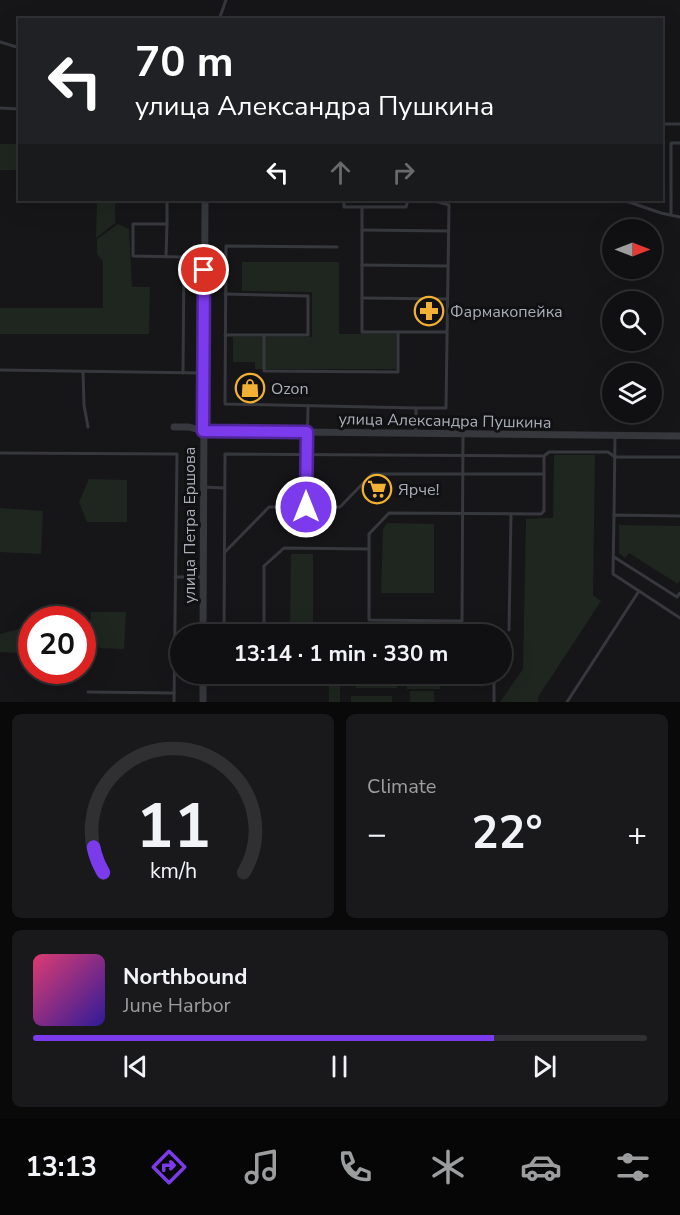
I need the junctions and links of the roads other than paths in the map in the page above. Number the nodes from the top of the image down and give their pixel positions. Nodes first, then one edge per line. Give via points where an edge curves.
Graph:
1 (226, 0) edge
2 (220, 18) edge
3 (0, 42) edge
4 (18, 47) edge
5 (0, 108) edge
6 (18, 109) edge
7 (663, 124) edge
8 (680, 124) edge
9 (680, 143) edge
10 (167, 201) edge
11 (204, 201) edge
12 (344, 201) edge
13 (408, 201) edge
14 (435, 201) edge
15 (626, 201) edge
16 (362, 207) junction
17 (671, 214) junction
18 (680, 217) edge
19 (167, 224) junction
20 (362, 230) junction
21 (448, 231) junction
22 (337, 247) dead end
23 (166, 257) junction
24 (362, 266) junction
25 (448, 266) junction
26 (225, 294) junction
27 (362, 298) junction
28 (447, 298) junction
29 (398, 332) junction
30 (447, 332) junction
31 (225, 335) junction
32 (264, 335) junction
33 (0, 370) edge
34 (83, 372) junction
35 (183, 373) junction
36 (203, 373) junction
37 (308, 406) junction
38 (416, 408) junction
39 (88, 427) dead end
40 (174, 427) dead end
41 (203, 431) junction
42 (307, 432) junction
43 (416, 433) junction
44 (464, 433) junction
45 (615, 435) junction
46 (680, 436) edge
47 (0, 453) edge
48 (306, 454) junction
49 (463, 455) junction
50 (544, 456) junction
51 (615, 457) junction
52 (680, 458) edge
53 (463, 474) junction
54 (544, 474) junction
55 (203, 487) junction
56 (225, 488) junction
57 (306, 507) junction
58 (463, 514) junction
59 (511, 514) junction
60 (614, 515) junction
61 (680, 516) edge
62 (369, 549) junction
63 (225, 552) junction
64 (614, 557) junction
65 (175, 577) junction
66 (202, 577) junction
67 (639, 591) junction
68 (680, 593) edge
69 (680, 618) edge
70 (203, 624) edge
71 (224, 624) edge
72 (264, 624) edge
73 (509, 624) edge
74 (203, 684) edge
75 (494, 684) edge
76 (88, 692) dead end
77 (174, 693) junction
78 (174, 702) edge
79 (203, 702) edge
80 (494, 702) edge
81 (567, 702) edge

1 - 2 lane
3 - 4 lane
5 - 6 lane
7 - 8 lane
9 - 17 lane via 671,143
10 - 19 lane
11 - 36 street, улица Петра Ершова
12 - 16 lane via 344,207
13 - 16 lane via 406,207
14 - 21 lane via 449,205
15 - 17 lane
16 - 20 lane
17 - 18 lane
19 - 23 lane
19 - 23 lane via 133,224 133,256
20 - 21 lane
20 - 24 lane
21 - 25 lane
22 - 26 lane via 226,246
23 - 35 lane via 184,257
24 - 25 lane
24 - 27 lane
25 - 28 lane
26 - 31 lane
26 - 32 lane via 308,296 308,335
27 - 28 lane
27 - 29 lane via 362,332
28 - 30 lane
29 - 30 lane
29 - 32 lane via 398,372 264,371
30 - 38 lane via 446,408
31 - 32 lane
31 - 37 lane via 225,405
33 - 34 lane
34 - 35 lane
34 - 39 lane
35 - 36 lane
36 - 41 street, улица Петра Ершова
37 - 38 lane
37 - 42 lane
38 - 43 lane
40 - 41 street, улица Александра Пушкина
41 - 42 street, улица Александра Пушкина
41 - 55 street, улица Петра Ершова
42 - 43 street, улица Александра Пушкина
42 - 48 lane
43 - 44 street, улица Александра Пушкина
44 - 45 street, улица Александра Пушкина
44 - 49 lane
45 - 46 street, улица Александра Пушкина
45 - 51 lane
47 - 65 lane via 177,454
48 - 49 lane
48 - 56 lane via 225,454
48 - 57 lane
49 - 50 lane
49 - 53 lane
50 - 51 lane via 549,452 608,452
50 - 54 lane
51 - 52 lane
51 - 60 lane
53 - 54 lane
53 - 57 lane via 372,474 340,507
53 - 58 lane
54 - 59 lane via 544,511
55 - 56 lane
55 - 66 street, улица Петра Ершова
56 - 63 lane
57 - 63 lane via 269,507
58 - 59 lane
58 - 62 lane via 389,513 369,534
58 - 62 lane via 462,621 369,620
59 - 73 lane
60 - 61 lane
60 - 64 lane
62 - 72 lane via 284,548 264,566
63 - 71 lane
64 - 67 lane via 613,574
64 - 68 lane via 677,597
65 - 66 lane
65 - 77 lane
66 - 70 street, улица Петра Ершова
67 - 69 lane
67 - 81 lane
74 - 79 street
75 - 80 lane
76 - 77 lane
77 - 78 lane

